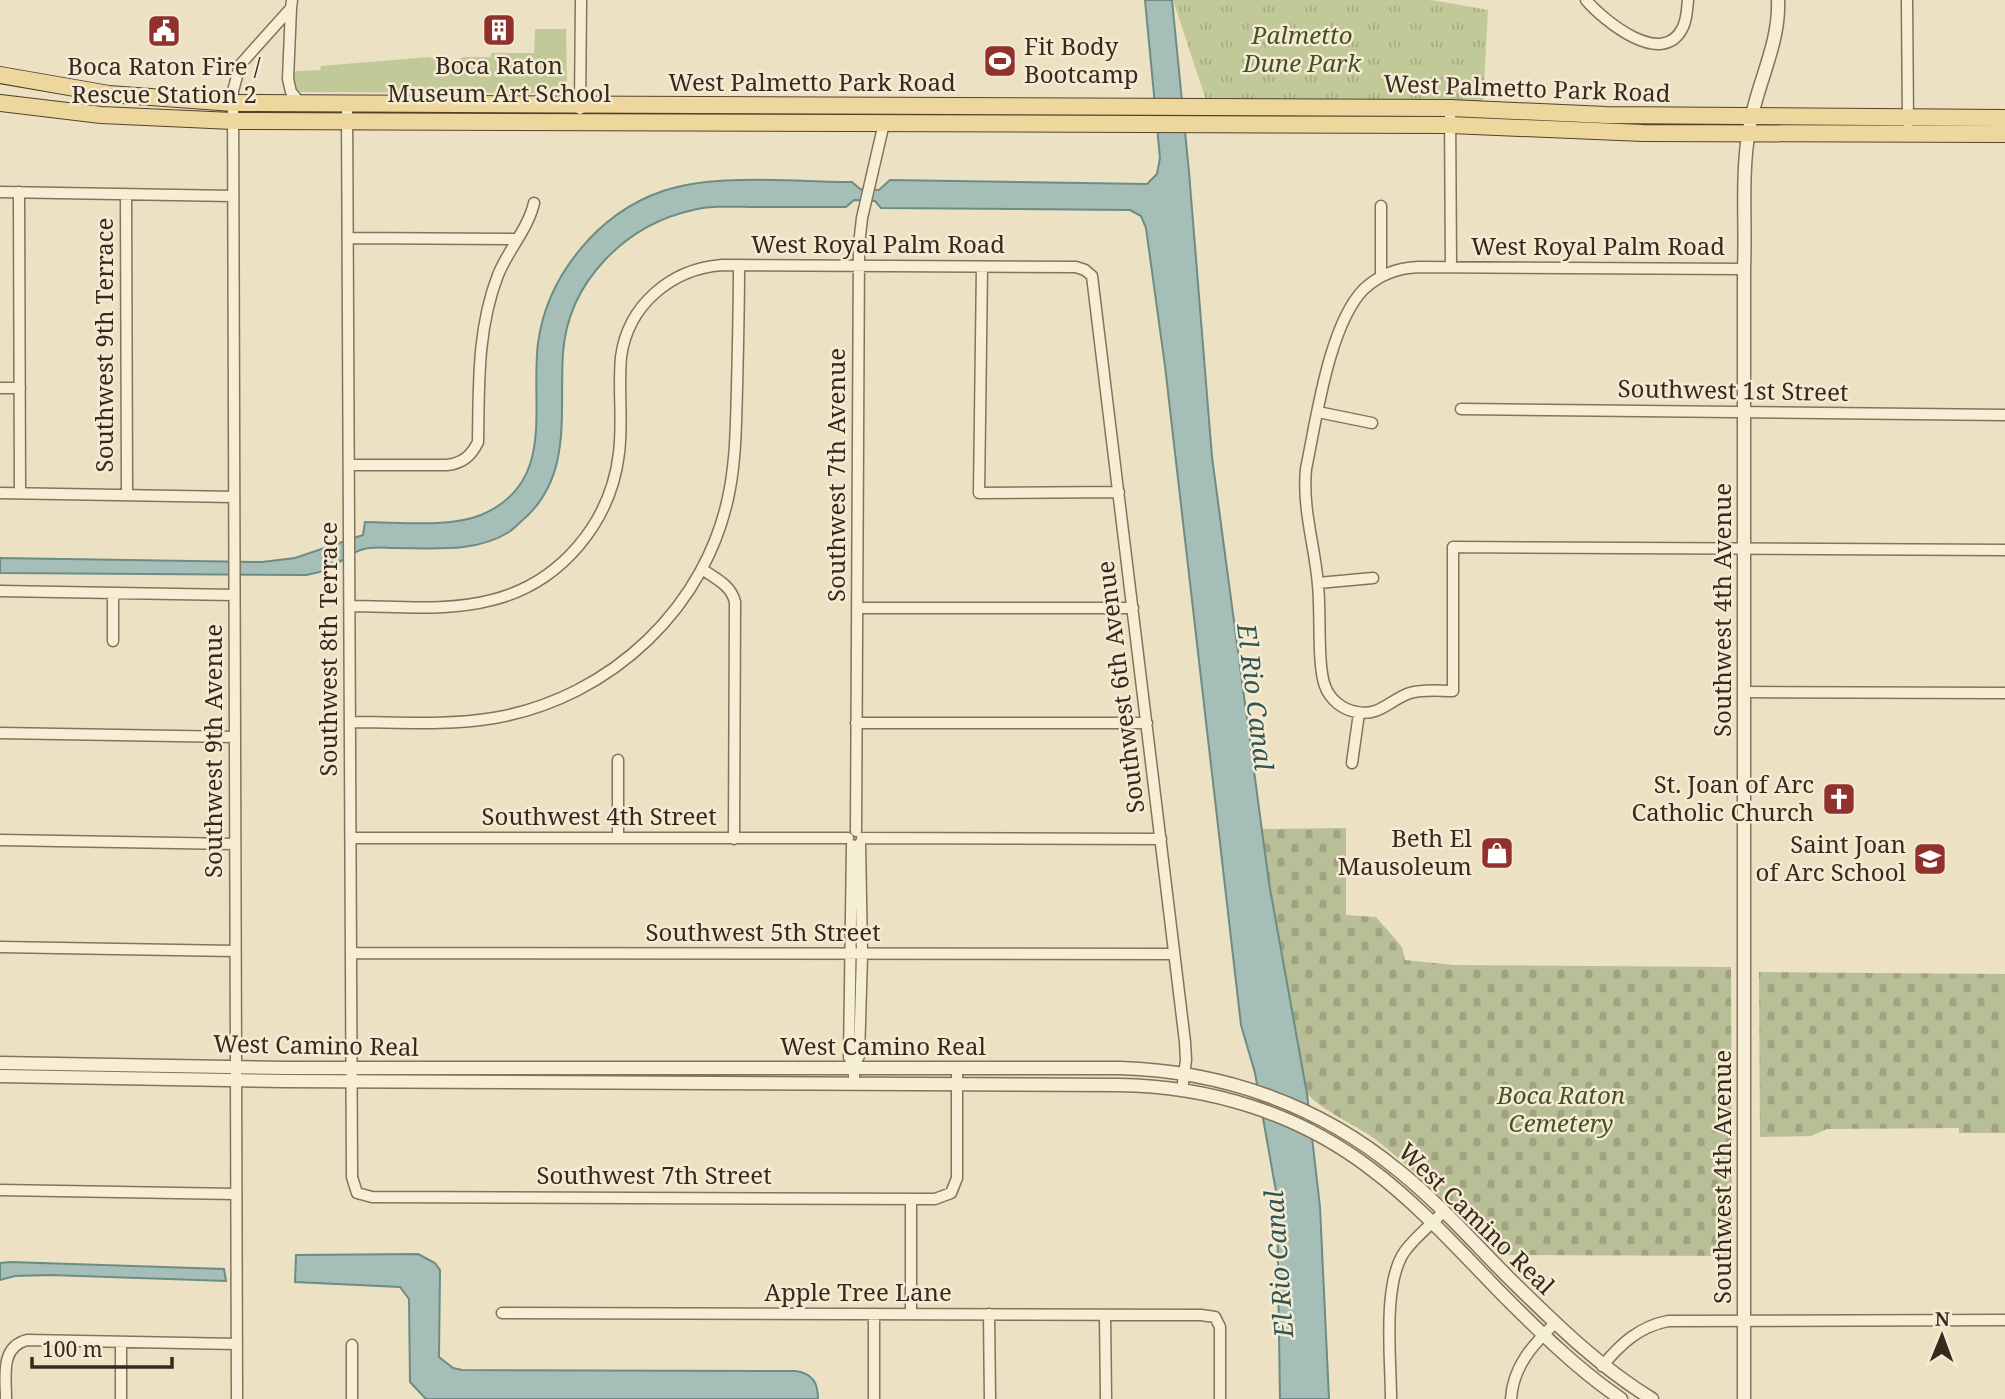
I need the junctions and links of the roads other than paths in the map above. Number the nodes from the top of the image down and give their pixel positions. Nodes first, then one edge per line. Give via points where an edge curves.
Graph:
1 (581, 0) edge
2 (1586, 0) edge
3 (1688, 0) edge
4 (1778, 0) edge
5 (1907, 0) edge
6 (291, 4) edge
7 (0, 75) edge
8 (0, 103) edge
9 (233, 103) junction
10 (302, 105) junction
11 (948, 106) junction
12 (1025, 106) junction
13 (1450, 108) junction
14 (347, 113) junction
15 (580, 114) junction
16 (2005, 118) edge
17 (233, 121) junction
18 (884, 122) junction
19 (965, 123) junction
20 (1750, 124) junction
21 (1450, 125) junction
22 (1908, 126) junction
23 (2002, 133) edge
24 (0, 192) edge
25 (19, 192) junction
26 (126, 194) junction
27 (233, 196) junction
28 (534, 203) dead end
29 (1381, 206) dead end
30 (349, 238) junction
31 (517, 239) junction
32 (739, 265) junction
33 (859, 266) junction
34 (982, 267) junction
35 (1451, 267) junction
36 (1744, 269) junction
37 (1381, 276) junction
38 (1093, 281) joint
39 (0, 387) edge
40 (20, 388) junction
41 (1461, 409) dead end
42 (1318, 412) junction
43 (1744, 412) junction
44 (2005, 415) edge
45 (1373, 423) dead end
46 (349, 465) junction
47 (1119, 492) junction
48 (0, 493) edge
49 (20, 493) junction
50 (127, 495) junction
51 (234, 497) junction
52 (1744, 549) junction
53 (2005, 550) edge
54 (702, 569) junction
55 (1373, 578) dead end
56 (1318, 583) junction
57 (0, 591) edge
58 (113, 593) junction
59 (234, 595) junction
60 (350, 606) junction
61 (857, 608) junction
62 (1133, 608) junction
63 (113, 641) dead end
64 (1744, 692) junction
65 (2005, 693) edge
66 (1359, 713) junction
67 (350, 722) junction
68 (856, 723) junction
69 (1147, 723) junction
70 (0, 733) edge
71 (235, 737) junction
72 (618, 761) dead end
73 (1352, 763) dead end
74 (351, 838) junction
75 (618, 838) junction
76 (734, 839) junction
77 (856, 839) junction
78 (1161, 839) junction
79 (0, 840) edge
80 (235, 844) junction
81 (0, 947) edge
82 (235, 951) junction
83 (351, 953) junction
84 (862, 954) junction
85 (1174, 954) junction
86 (849, 955) junction
87 (0, 1063) edge
88 (236, 1066) junction
89 (351, 1068) junction
90 (590, 1068) junction
91 (957, 1068) junction
92 (854, 1072) junction
93 (1184, 1073) junction
94 (0, 1076) edge
95 (236, 1080) junction
96 (351, 1082) junction
97 (590, 1082) junction
98 (957, 1084) junction
99 (1182, 1090) junction
100 (1256, 1091) junction
101 (1238, 1102) junction
102 (0, 1190) edge
103 (357, 1193) joint
104 (236, 1194) junction
105 (911, 1199) junction
106 (1443, 1212) junction
107 (1432, 1223) junction
108 (502, 1313) dead end
109 (874, 1314) junction
110 (911, 1314) junction
111 (989, 1314) junction
112 (1105, 1315) junction
113 (1743, 1320) junction
114 (2005, 1321) edge
115 (1555, 1323) junction
116 (1543, 1335) junction
117 (121, 1342) junction
118 (237, 1344) junction
119 (352, 1345) dead end
120 (1602, 1366) junction
121 (6, 1399) edge
122 (121, 1399) edge
123 (237, 1399) edge
124 (352, 1399) edge
125 (874, 1399) edge
126 (990, 1399) edge
127 (1106, 1399) edge
128 (1220, 1399) edge
129 (1391, 1399) edge
130 (1511, 1399) edge
131 (1622, 1399) edge
132 (1652, 1399) edge
133 (1744, 1399) edge

1 - 15 street
2 - 3 street via 1631,37 1658,44 1677,37
4 - 20 street, Southwest 4th Avenue via 1775,41
5 - 22 street
6 - 9 street, Southwest 9th Avenue via 240,65 233,83
6 - 10 street via 288,79 291,92
7 - 9 main road, West Palmetto Park Road via 109,94
8 - 17 main road, West Palmetto Park Road via 101,115
9 - 10 main road, West Palmetto Park Road
9 - 17 street, Southwest 9th Avenue
10 - 14 main road, West Palmetto Park Road
11 - 12 main road, West Palmetto Park Road
11 - 15 main road, West Palmetto Park Road
11 - 18 main road via 890,113
12 - 13 main road, West Palmetto Park Road
12 - 19 main road via 1016,115 975,116
13 - 20 main road, West Palmetto Park Road
13 - 21 street
14 - 15 main road, West Palmetto Park Road
14 - 17 main road, West Palmetto Park Road
14 - 30 street, Southwest 8th Terrace
15 - 18 main road, West Palmetto Park Road
16 - 22 main road, West Palmetto Park Road
17 - 27 street, Southwest 9th Avenue
18 - 19 main road, West Palmetto Park Road
18 - 33 street, Southwest 7th Avenue via 862,218
19 - 21 main road, West Palmetto Park Road
20 - 21 main road, West Palmetto Park Road via 1643,132
20 - 22 main road, West Palmetto Park Road
20 - 36 street, Southwest 4th Avenue
21 - 35 street
22 - 23 main road, West Palmetto Park Road
24 - 25 street
25 - 26 street
25 - 40 street
26 - 27 street
26 - 50 street, Southwest 9th Terrace
27 - 51 street, Southwest 9th Avenue
28 - 31 street
29 - 37 street
30 - 31 street
30 - 46 street, Southwest 8th Terrace
31 - 46 street via 489,300 481,342 474,451 457,464
32 - 33 street, West Royal Palm Road
32 - 54 street via 733,473 723,519
32 - 60 street, West Royal Palm Road via 713,266 677,277 660,288 636,316 622,351 619,453 611,490 594,525 569,556 531,585 495,600 456,606
33 - 34 street, West Royal Palm Road
33 - 61 street, Southwest 7th Avenue
34 - 38 street, West Royal Palm Road via 1076,267
34 - 47 street via 979,493
35 - 36 street, West Royal Palm Road
35 - 37 street, West Royal Palm Road via 1408,268
36 - 43 street, Southwest 4th Avenue
37 - 42 street via 1358,295 1348,312 1329,363
38 - 47 street, Southwest 6th Avenue
39 - 40 street
40 - 49 street
41 - 43 street, Southwest 1st Street
42 - 45 street
42 - 56 street via 1304,487
43 - 44 street, Southwest 1st Street
43 - 52 street, Southwest 4th Avenue
46 - 60 street, Southwest 8th Terrace
47 - 62 street, Southwest 6th Avenue
48 - 49 street
49 - 50 street
50 - 51 street
51 - 59 street, Southwest 9th Avenue
52 - 53 street
52 - 64 street, Southwest 4th Avenue
52 - 66 street via 1453,547 1452,691 1413,692 1378,711
54 - 67 street via 675,610 643,645 565,697 475,721
54 - 76 street via 726,585 735,602
55 - 56 street
56 - 66 street via 1324,684 1341,706
57 - 58 street
58 - 59 street
58 - 63 street
59 - 71 street, Southwest 9th Avenue
60 - 67 street, Southwest 8th Terrace
61 - 62 street
61 - 68 street, Southwest 7th Avenue
62 - 69 street, Southwest 6th Avenue
64 - 65 street
64 - 113 street, Southwest 4th Avenue
66 - 73 street
67 - 74 street, Southwest 8th Terrace
68 - 69 street
68 - 77 street, Southwest 7th Avenue
69 - 78 street, Southwest 6th Avenue
70 - 71 street
71 - 80 street, Southwest 9th Avenue
72 - 75 street
74 - 75 street, Southwest 4th Street
74 - 83 street, Southwest 8th Terrace
75 - 76 street, Southwest 4th Street
76 - 77 street, Southwest 4th Street
77 - 78 street, Southwest 4th Street
77 - 84 street, Southwest 7th Avenue
77 - 86 street, Southwest 7th Avenue
78 - 85 street, Southwest 6th Avenue
79 - 80 street
80 - 82 street, Southwest 9th Avenue
81 - 82 street
82 - 88 street, Southwest 9th Avenue
83 - 86 street, Southwest 5th Street
83 - 89 street, Southwest 8th Terrace
84 - 85 street, Southwest 5th Street
84 - 86 street, Southwest 5th Street
84 - 92 street, Southwest 7th Avenue via 859,1056
85 - 93 street, Southwest 6th Avenue via 1186,1053
86 - 92 street, Southwest 7th Avenue via 849,1056
87 - 88 street, West Camino Real
88 - 89 street, West Camino Real
88 - 95 street, Southwest 9th Avenue
89 - 90 street, West Camino Real
89 - 96 street, Southwest 8th Terrace
90 - 92 street, West Camino Real
90 - 97 street
91 - 92 street, West Camino Real
91 - 93 street, West Camino Real via 1120,1068
91 - 98 street
92 - 97 street, West Camino Real
92 - 98 street, West Camino Real
93 - 99 street, Southwest 6th Avenue
93 - 100 street, West Camino Real
94 - 95 street, West Camino Real
95 - 96 street, West Camino Real
95 - 104 street, Southwest 9th Avenue
96 - 97 street, West Camino Real
96 - 103 street, Southwest 8th Terrace via 352,1177
98 - 99 street, West Camino Real via 1135,1085
98 - 105 street, Southwest 7th Street via 957,1178 951,1193 935,1199
99 - 101 street, West Camino Real
100 - 101 street
100 - 106 street, West Camino Real via 1316,1116 1373,1150
101 - 107 street, West Camino Real via 1318,1135 1372,1169
102 - 104 street
103 - 105 street, Southwest 7th Street via 372,1197
104 - 118 street, Southwest 9th Avenue
105 - 110 street
106 - 107 street
106 - 115 street, West Camino Real
107 - 116 street, West Camino Real
107 - 129 street via 1405,1251 1393,1278
108 - 109 street, Apple Tree Lane
109 - 110 street, Apple Tree Lane
109 - 125 street
110 - 111 street, Apple Tree Lane
111 - 112 street, Apple Tree Lane
111 - 126 street
112 - 127 street
112 - 128 street, Apple Tree Lane via 1215,1317 1220,1327
113 - 114 street
113 - 120 street via 1668,1321 1649,1326 1624,1341
113 - 133 street, Southwest 4th Avenue
115 - 116 street
115 - 120 street, West Camino Real
116 - 130 street via 1520,1364
116 - 131 street, West Camino Real
117 - 118 street
117 - 121 street via 17,1343 6,1359
117 - 122 street
118 - 123 street, Southwest 9th Avenue
119 - 124 street
120 - 132 street, West Camino Real

